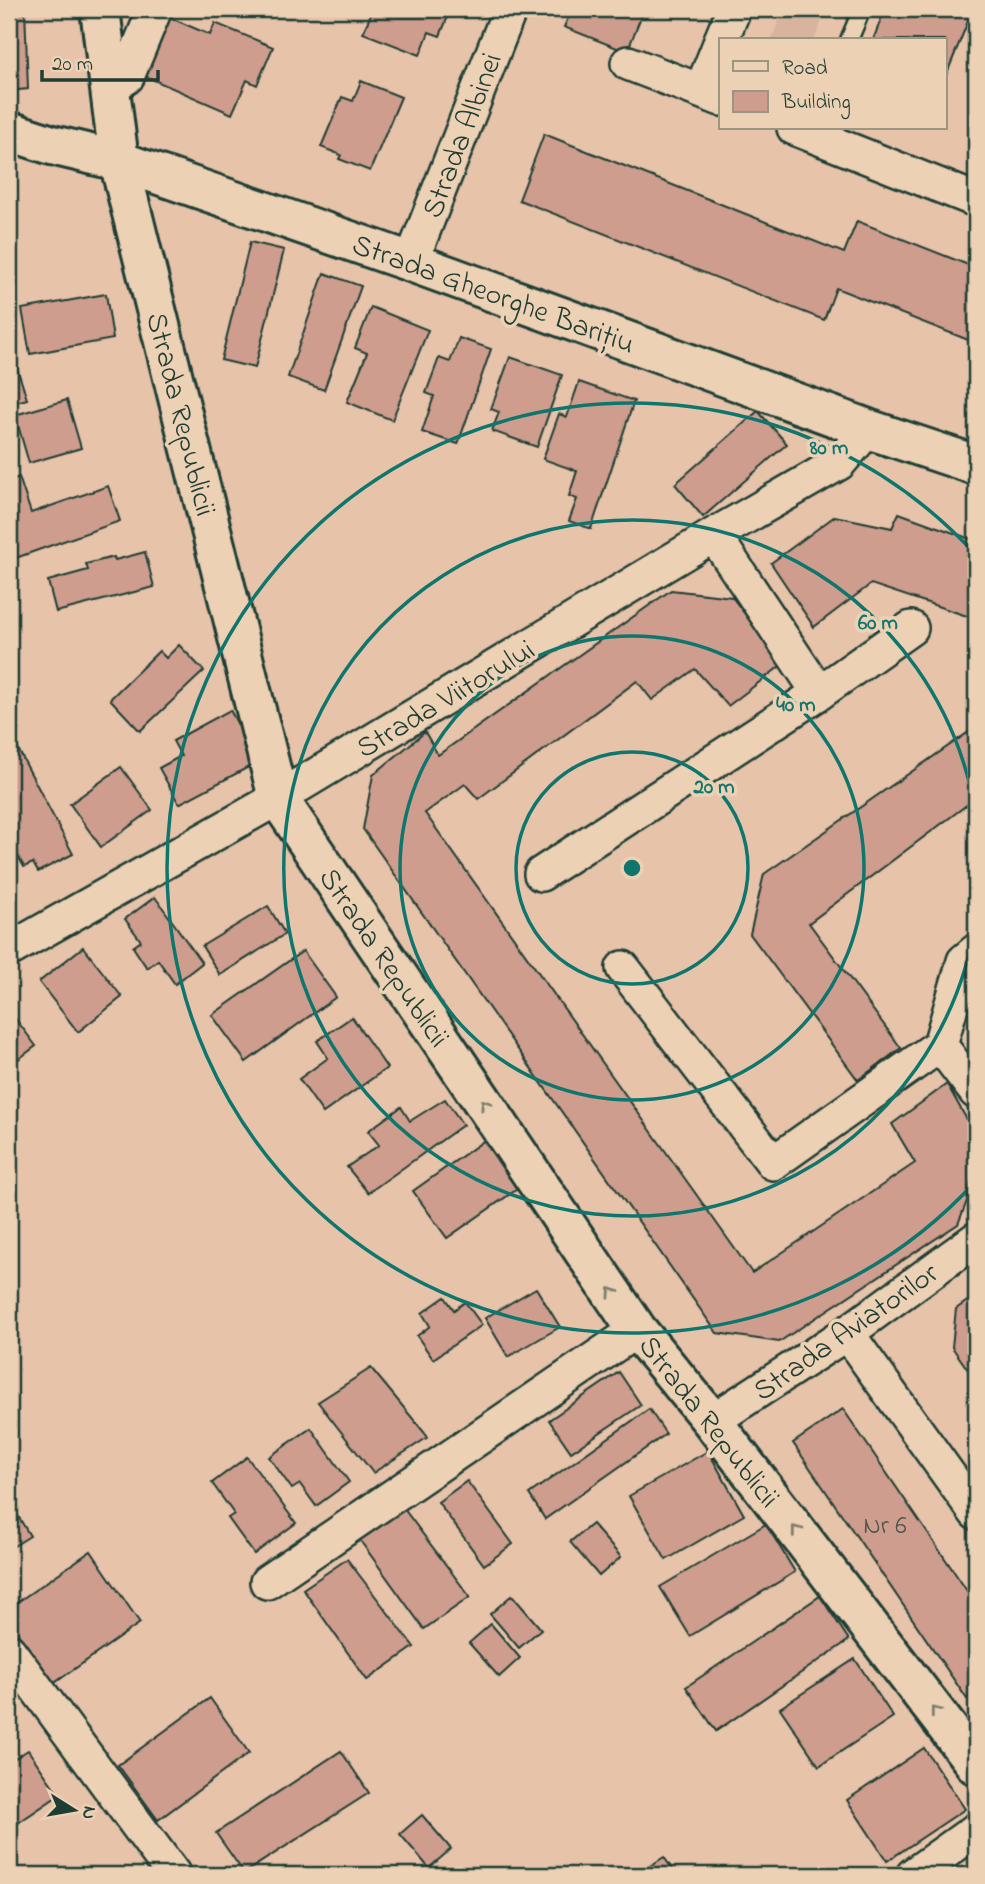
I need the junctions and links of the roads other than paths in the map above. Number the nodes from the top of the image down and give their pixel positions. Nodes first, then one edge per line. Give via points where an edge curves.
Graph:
1 (100, 9) edge
2 (155, 9) edge
3 (510, 9) edge
4 (734, 9) edge
5 (862, 9) edge
6 (722, 38) edge
7 (850, 38) edge
8 (719, 52) edge
9 (628, 63) dead end
10 (108, 82) junction
11 (711, 95) edge
12 (807, 130) edge
13 (9, 131) edge
14 (119, 161) junction
15 (976, 200) edge
16 (411, 262) junction
17 (868, 429) junction
18 (976, 465) edge
19 (714, 535) junction
20 (911, 628) dead end
21 (819, 693) junction
22 (278, 798) junction
23 (541, 874) dead end
24 (9, 950) edge
25 (976, 951) edge
26 (623, 968) dead end
27 (940, 1045) junction
28 (976, 1092) edge
29 (976, 1239) edge
30 (637, 1330) junction
31 (847, 1332) junction
32 (712, 1421) junction
33 (975, 1508) edge
34 (267, 1582) dead end
35 (9, 1651) edge
36 (976, 1765) edge
37 (976, 1830) edge
38 (174, 1875) edge
39 (913, 1875) edge

1 - 10 street, Strada Republicii
2 - 10 street via 127,76
3 - 16 street, Strada Albinei
4 - 6 street
5 - 7 lane
8 - 11 street
9 - 11 street
10 - 14 street, Strada Republicii
12 - 15 street
13 - 14 street, Strada Gheorghe Barițiu
14 - 16 street, Strada Gheorghe Barițiu
14 - 22 street, Strada Republicii
16 - 17 street, Strada Gheorghe Barițiu
17 - 18 street, Strada Gheorghe Barițiu
17 - 19 street, Strada Viitorului via 839,463
19 - 21 street
19 - 22 street, Strada Viitorului
20 - 21 street
21 - 23 street
22 - 24 street, Strada Viitorului
30 -> 22 street, Strada Republicii
25 - 27 street via 964,961
26 - 27 street via 773,1163
27 - 28 street
29 - 31 street, Strada Aviatorilor
30 - 32 street, Strada Republicii
30 - 34 street
31 - 32 street, Strada Aviatorilor
31 - 33 street
36 -> 32 street, Strada Republicii
35 - 38 street
37 - 39 street

